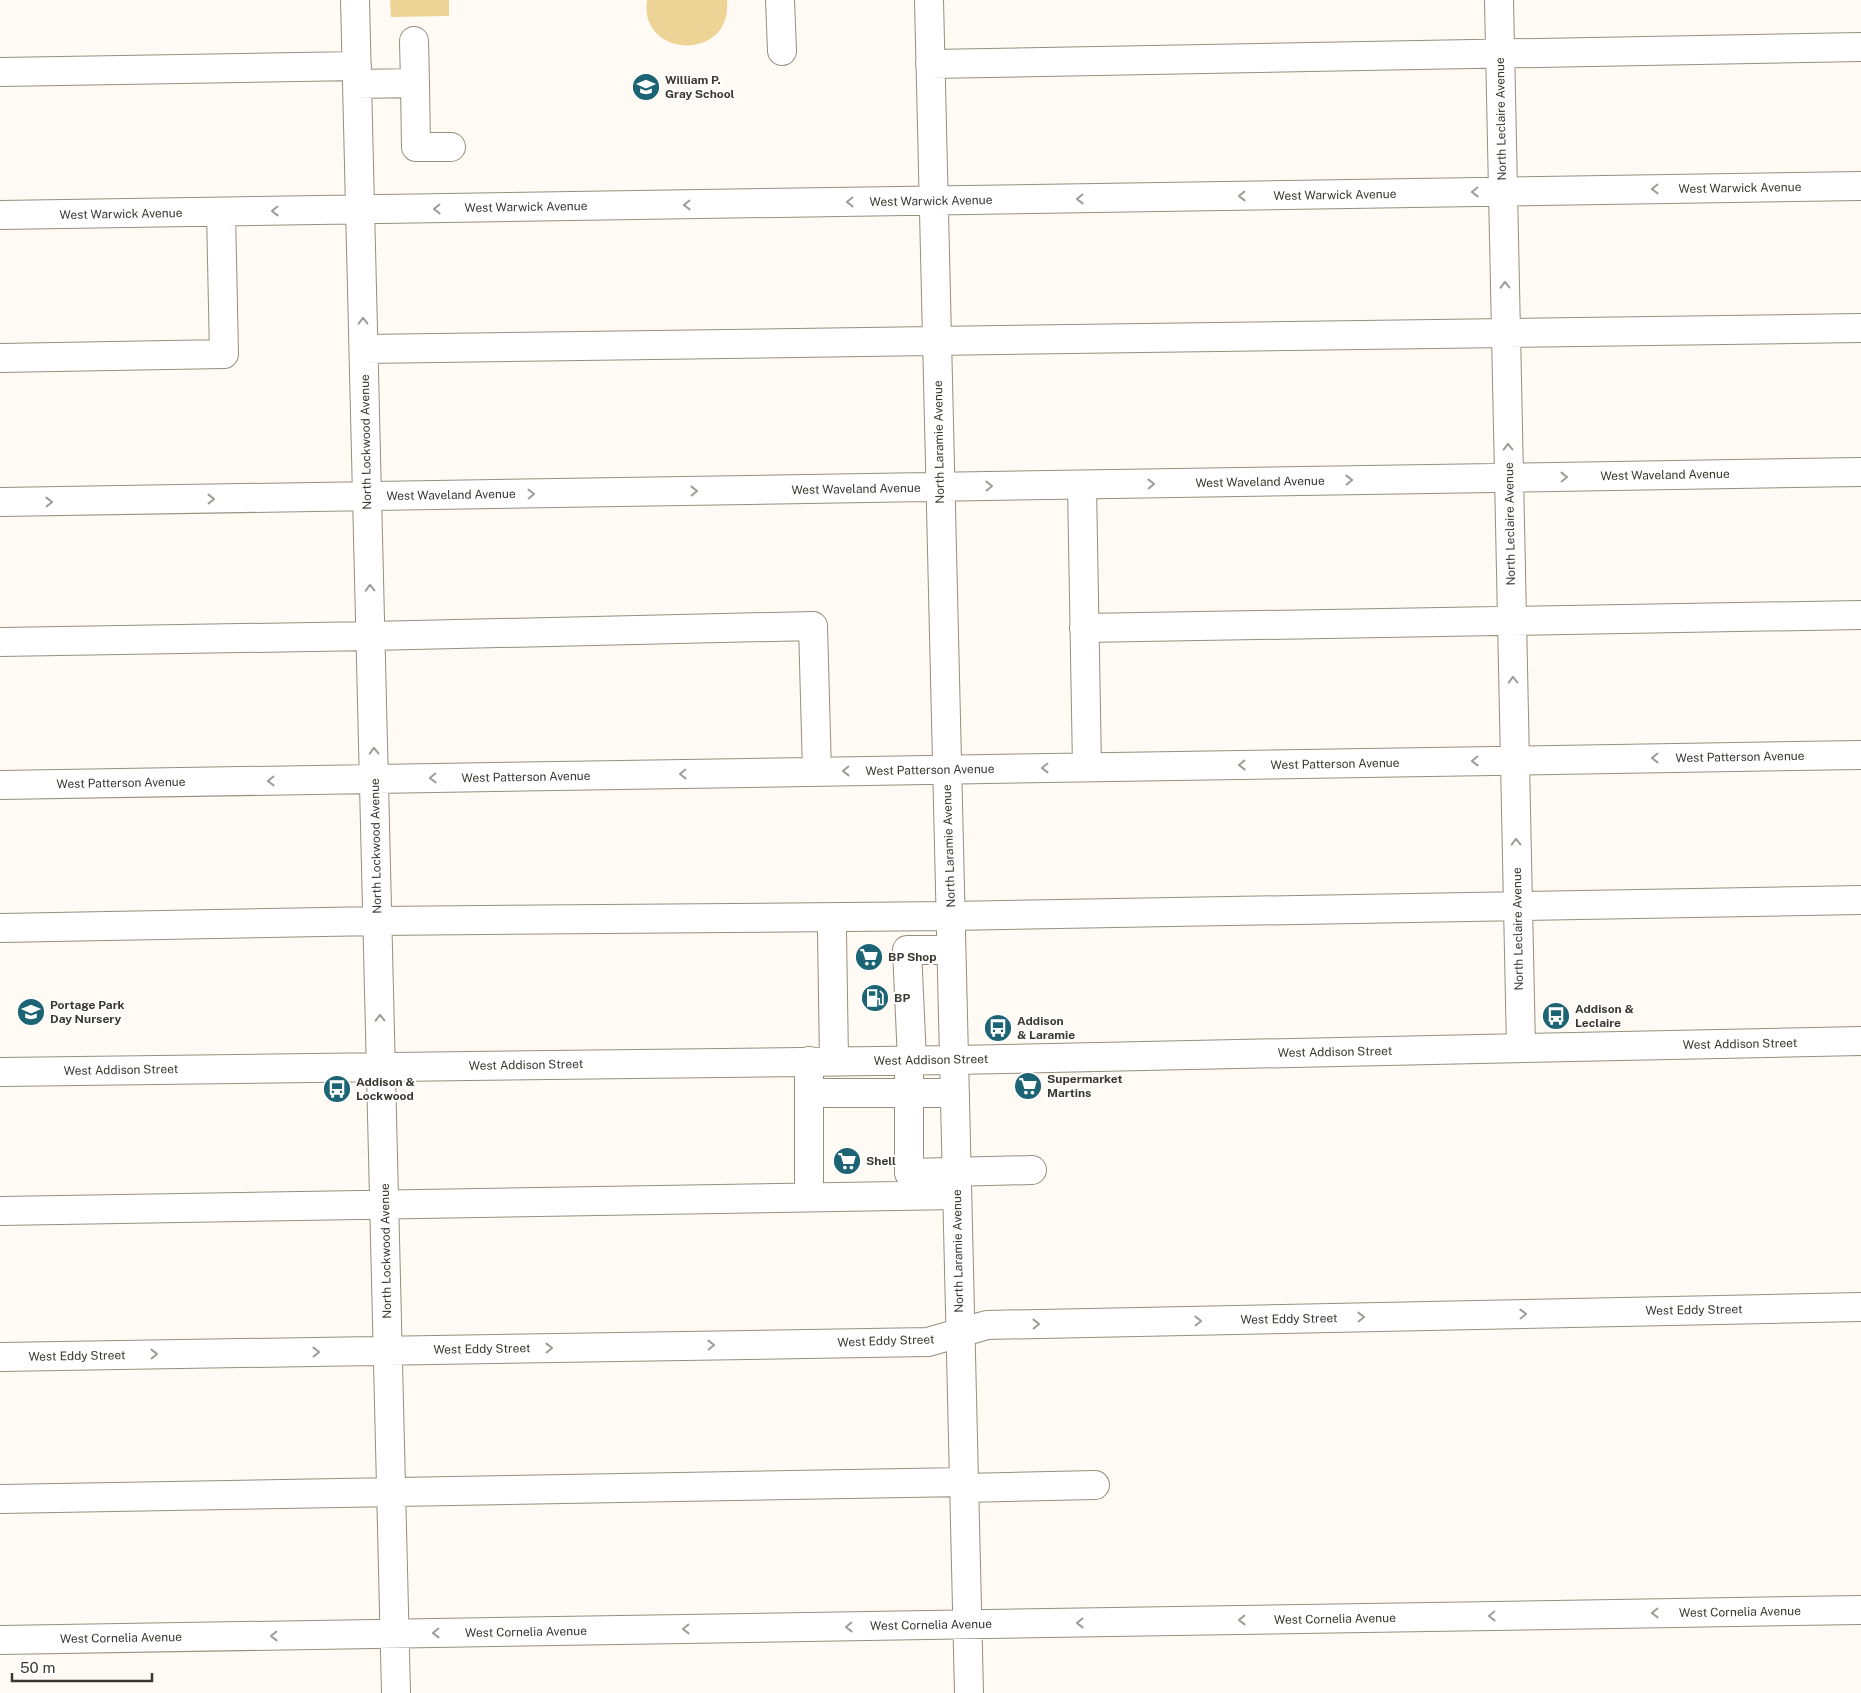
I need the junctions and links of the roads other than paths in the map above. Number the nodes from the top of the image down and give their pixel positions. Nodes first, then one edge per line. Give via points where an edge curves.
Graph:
1 (355, 0) edge
2 (780, 0) edge
3 (929, 0) edge
4 (1499, 0) edge
5 (414, 41) dead end
6 (1861, 47) edge
7 (782, 51) dead end
8 (1500, 54) junction
9 (930, 64) junction
10 (0, 72) edge
11 (357, 75) junction
12 (415, 83) junction
13 (451, 146) dead end
14 (1861, 186) edge
15 (1503, 192) junction
16 (934, 201) junction
17 (360, 210) junction
18 (221, 212) junction
19 (0, 215) edge
20 (1861, 328) edge
21 (1506, 333) junction
22 (937, 341) junction
23 (364, 349) junction
24 (0, 358) edge
25 (1861, 472) edge
26 (1509, 478) junction
27 (1082, 485) junction
28 (940, 487) junction
29 (368, 496) junction
30 (0, 502) edge
31 (1861, 615) edge
32 (1512, 621) junction
33 (1084, 628) junction
34 (371, 636) junction
35 (0, 642) edge
36 (1861, 755) edge
37 (1515, 761) junction
38 (1087, 768) junction
39 (947, 770) junction
40 (817, 772) junction
41 (374, 779) junction
42 (0, 785) edge
43 (1861, 900) edge
44 (1518, 906) junction
45 (951, 916) junction
46 (378, 922) junction
47 (0, 928) edge
48 (832, 932) dead end
49 (951, 950) junction
50 (1861, 1042) edge
51 (1521, 1048) junction
52 (910, 1060) junction
53 (954, 1060) junction
54 (821, 1061) junction
55 (382, 1067) junction
56 (0, 1072) edge
57 (809, 1093) junction
58 (909, 1093) junction
59 (955, 1093) junction
60 (1032, 1170) dead end
61 (809, 1181) dead end
62 (957, 1184) junction
63 (385, 1204) junction
64 (0, 1211) edge
65 (1861, 1306) edge
66 (960, 1333) junction
67 (388, 1350) junction
68 (0, 1357) edge
69 (964, 1485) junction
70 (1095, 1485) dead end
71 (392, 1492) junction
72 (0, 1499) edge
73 (1861, 1610) edge
74 (967, 1625) junction
75 (395, 1634) junction
76 (0, 1640) edge
77 (396, 1693) edge
78 (969, 1693) edge

1 - 11 street, North Lockwood Avenue
2 - 7 street
3 - 9 street, North Laramie Avenue
4 - 8 street, North Leclaire Avenue
5 - 12 street
6 - 8 street
8 - 9 street
8 - 15 street, North Leclaire Avenue
9 - 16 street, North Laramie Avenue
10 - 11 street
11 - 12 street
11 - 17 street, North Lockwood Avenue
12 - 13 street via 416,147
14 -> 15 street, West Warwick Avenue
15 -> 16 street, West Warwick Avenue
21 -> 15 street, North Leclaire Avenue
16 -> 17 street, West Warwick Avenue
16 - 22 street, North Laramie Avenue
17 -> 18 street, West Warwick Avenue
23 -> 17 street, North Lockwood Avenue
18 - 19 street, West Warwick Avenue
18 - 24 street via 224,354
20 - 21 street
21 - 22 street
26 -> 21 street, North Leclaire Avenue
22 - 23 street
22 - 28 street, North Laramie Avenue
23 - 29 street, North Lockwood Avenue
26 -> 25 street, West Waveland Avenue
27 -> 26 street, West Waveland Avenue
26 - 32 street, North Leclaire Avenue
28 -> 27 street, West Waveland Avenue
27 - 33 street
29 -> 28 street, West Waveland Avenue
28 - 39 street, North Laramie Avenue
30 -> 29 street, West Waveland Avenue
34 -> 29 street, North Lockwood Avenue
31 - 32 street
32 - 33 street
37 -> 32 street, North Leclaire Avenue
33 - 38 street
34 - 35 street
34 - 40 street via 813,626
41 -> 34 street, North Lockwood Avenue
36 -> 37 street, West Patterson Avenue
37 -> 38 street, West Patterson Avenue
44 -> 37 street, North Leclaire Avenue
38 -> 39 street, West Patterson Avenue
39 -> 40 street, West Patterson Avenue
39 - 45 street, North Laramie Avenue
40 -> 41 street, West Patterson Avenue
41 -> 42 street, West Patterson Avenue
41 - 46 street, North Lockwood Avenue
43 - 44 street
44 - 45 street
44 - 51 street, North Leclaire Avenue
45 - 46 street
45 - 49 street, North Laramie Avenue
46 - 47 street
55 -> 46 street, North Lockwood Avenue
48 - 54 street
49 - 52 street via 907,950
49 - 53 street, North Laramie Avenue
50 - 51 street, West Addison Street
51 - 53 street, West Addison Street
52 - 53 street, West Addison Street
52 - 54 street, West Addison Street
52 - 58 street
53 - 59 street, North Laramie Avenue
54 - 55 street, West Addison Street
54 - 57 street
55 - 56 street, West Addison Street
55 - 63 street, North Lockwood Avenue
57 - 58 street
57 - 61 street
58 - 59 street
58 - 62 street via 909,1173
59 - 62 street, North Laramie Avenue
60 - 62 street
62 - 63 street
62 - 66 street, North Laramie Avenue
63 - 64 street
63 - 67 street, North Lockwood Avenue
66 -> 65 street, West Eddy Street via 987,1326
67 -> 66 street, West Eddy Street via 928,1342
66 - 69 street, North Laramie Avenue
68 -> 67 street, West Eddy Street
67 - 71 street, North Lockwood Avenue
69 - 70 street
69 - 71 street
69 - 74 street, North Laramie Avenue
71 - 72 street
71 - 75 street, North Lockwood Avenue
73 -> 74 street, West Cornelia Avenue
74 -> 75 street, West Cornelia Avenue
74 - 78 street, North Laramie Avenue
75 -> 76 street, West Cornelia Avenue
75 - 77 street, North Lockwood Avenue

